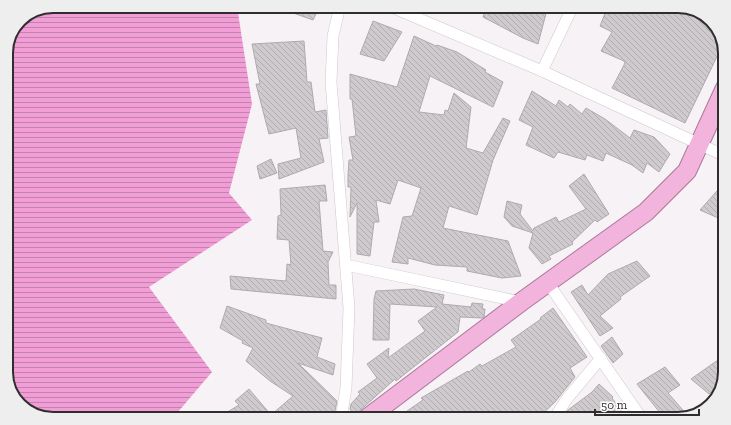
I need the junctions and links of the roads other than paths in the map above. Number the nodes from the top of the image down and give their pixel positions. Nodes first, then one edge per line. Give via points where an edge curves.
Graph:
1 (338, 13) edge
2 (405, 13) edge
3 (571, 13) edge
4 (542, 72) junction
5 (718, 104) edge
6 (701, 144) junction
7 (718, 152) edge
8 (346, 265) junction
9 (548, 283) junction
10 (521, 302) junction
11 (601, 358) junction
12 (342, 412) edge
13 (375, 412) edge
14 (558, 412) edge
15 (637, 412) edge

1 - 8 street via 333,36 331,82
2 - 4 street
3 - 4 street
4 - 6 street
5 - 6 highway
6 - 7 street
6 - 9 highway via 687,172 646,212
8 - 10 street
8 - 12 street via 349,308 346,388
9 - 10 highway
9 - 11 street
10 - 13 highway
11 - 14 street
11 - 15 street

